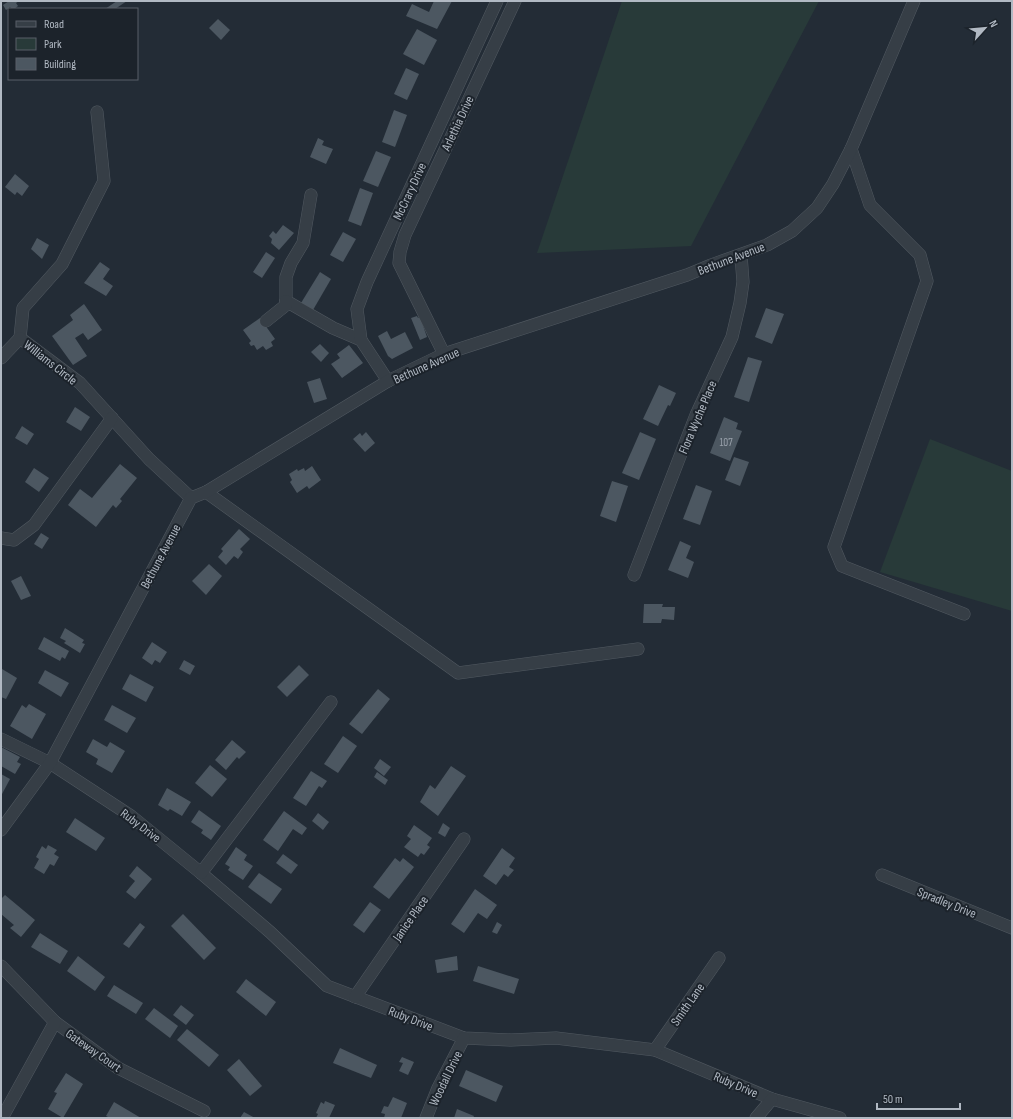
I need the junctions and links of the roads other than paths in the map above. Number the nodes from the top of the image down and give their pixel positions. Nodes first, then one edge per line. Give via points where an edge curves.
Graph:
1 (497, 1) edge
2 (515, 1) edge
3 (914, 1) edge
4 (97, 112) dead end
5 (851, 149) junction
6 (311, 196) dead end
7 (741, 255) junction
8 (286, 301) junction
9 (266, 321) dead end
10 (20, 338) junction
11 (360, 340) junction
12 (444, 354) junction
13 (1, 358) edge
14 (388, 381) junction
15 (112, 418) junction
16 (206, 492) junction
17 (191, 498) junction
18 (1, 538) edge
19 (634, 575) dead end
20 (964, 614) dead end
21 (638, 649) dead end
22 (331, 702) dead end
23 (1, 739) edge
24 (50, 764) junction
25 (1, 830) edge
26 (464, 839) dead end
27 (201, 873) junction
28 (882, 875) dead end
29 (1012, 928) edge
30 (719, 958) dead end
31 (1, 966) edge
32 (355, 997) junction
33 (55, 1022) junction
34 (464, 1038) junction
35 (655, 1050) junction
36 (772, 1099) junction
37 (204, 1111) dead end
38 (2, 1118) edge
39 (426, 1118) edge
40 (756, 1118) edge
41 (840, 1118) edge

1 - 11 street, McCrary Drive via 367,282 357,309
2 - 12 street, Arlethia Drive via 405,235 400,252 399,264
3 - 5 street, Bethune Avenue
4 - 10 street, Williams Circle via 104,180 62,264 23,308
5 - 7 street, Bethune Avenue via 817,208 792,231 768,245
5 - 20 street via 870,205 920,255 927,281 834,547 842,566
6 - 8 street via 303,243 286,277
7 - 12 street, Bethune Avenue via 687,276
7 - 19 street, Flora Wyche Place via 740,303 732,337 696,415
8 - 9 street via 286,305
8 - 11 street
10 - 13 street
10 - 15 street, Williams Circle via 80,384
11 - 14 street, McCrary Drive
12 - 14 street, Bethune Avenue
14 - 16 street, Bethune Avenue
15 - 17 street, Williams Circle via 149,459
15 - 18 street via 34,525 14,540
16 - 17 street, Bethune Avenue
16 - 21 street via 458,673
17 - 24 street, Bethune Avenue
22 - 27 street
23 - 24 street, Ruby Drive
24 - 25 street, Bethune Avenue
24 - 27 street, Ruby Drive via 131,816
26 - 32 street, Janice Place
27 - 32 street, Ruby Drive via 270,932 327,986
28 - 29 street, Spradley Drive
30 - 35 street, Smith Lane
31 - 33 street, Gateway Court
32 - 34 street, Ruby Drive
33 - 37 street, Gateway Court via 118,1068
33 - 38 street
34 - 35 street, Ruby Drive via 556,1038
34 - 39 street, Woodall Drive via 438,1088
35 - 36 street, Ruby Drive
36 - 40 street
36 - 41 street, Ruby Drive

